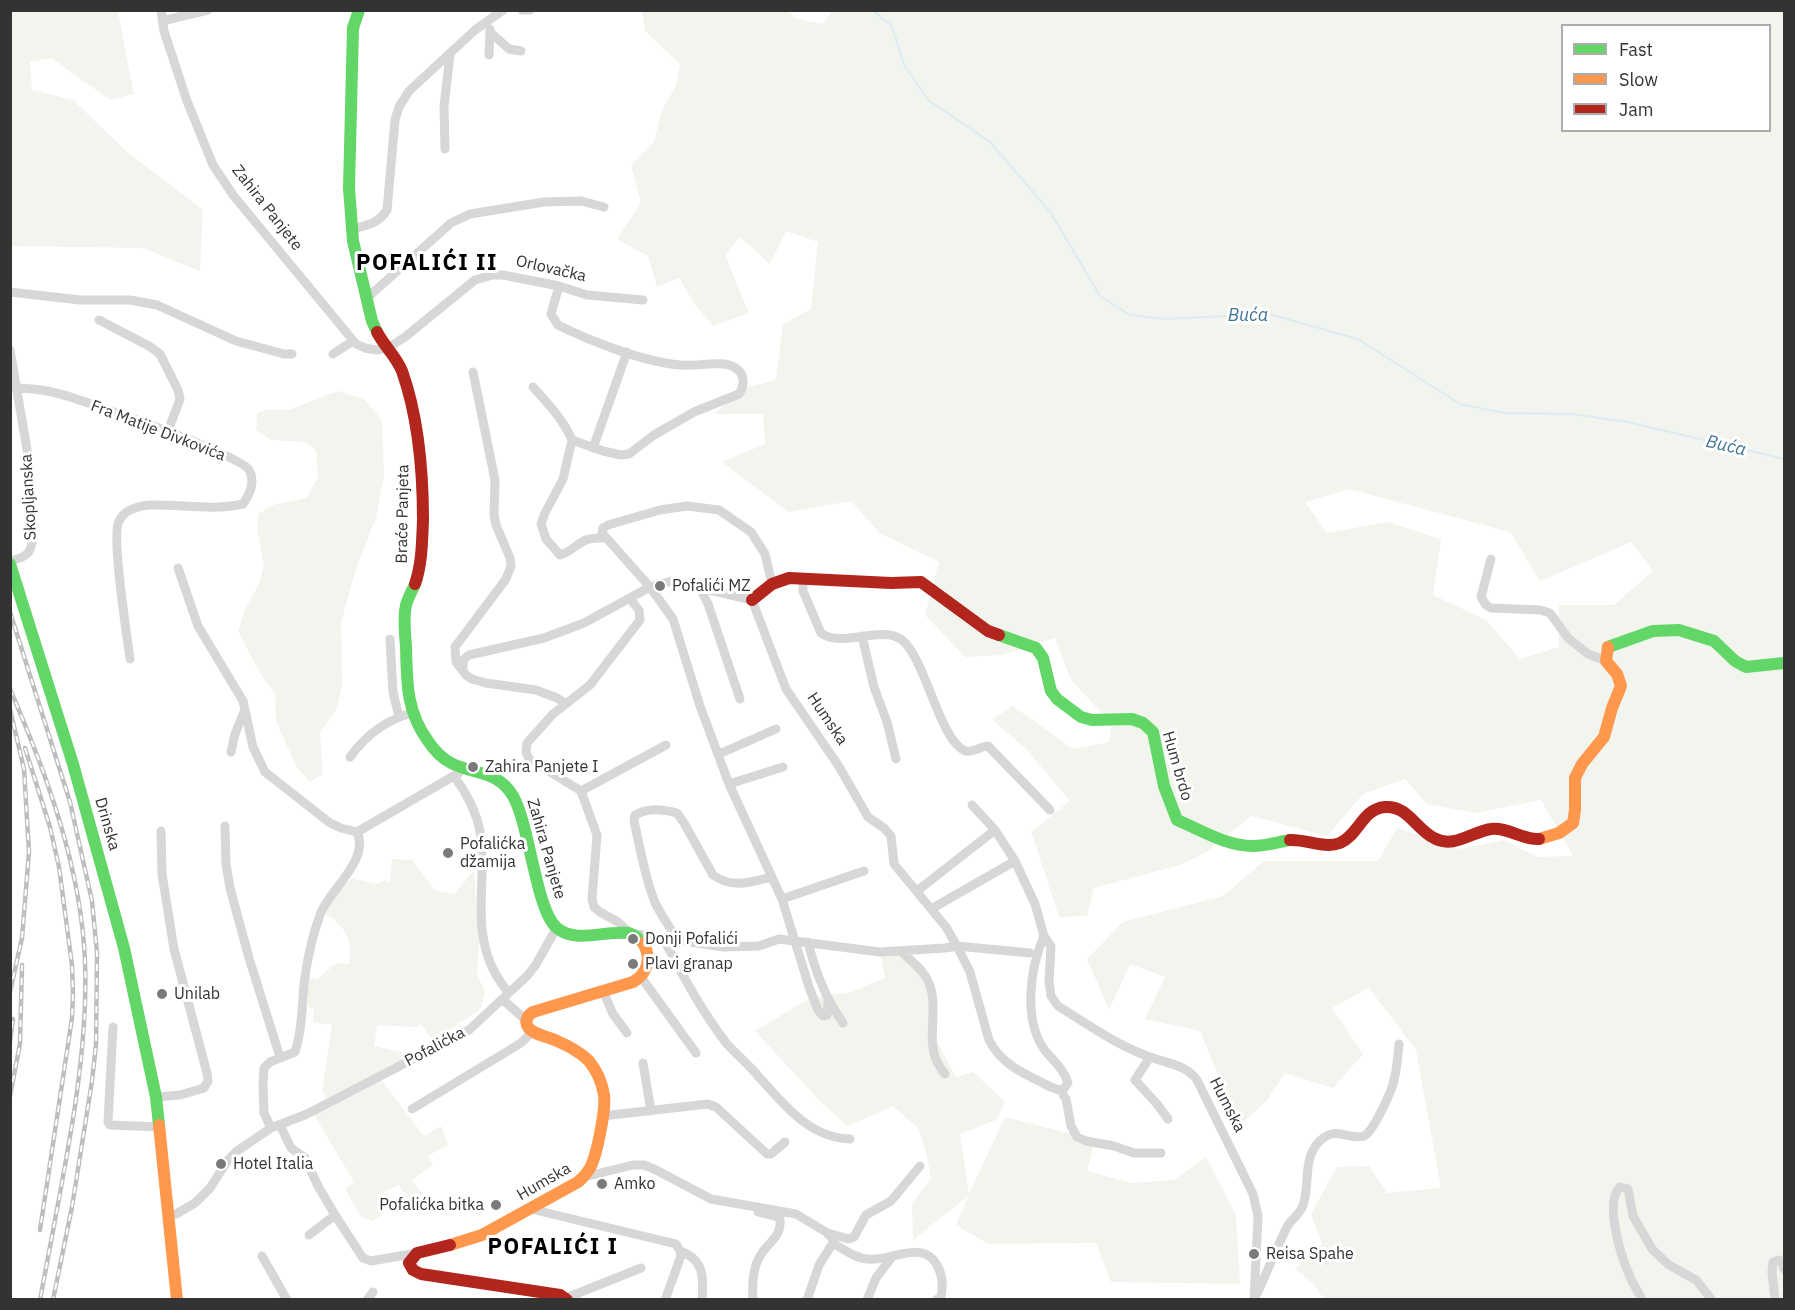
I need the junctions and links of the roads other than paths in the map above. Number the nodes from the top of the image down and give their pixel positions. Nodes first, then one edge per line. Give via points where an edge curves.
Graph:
1 (161, 10) edge
2 (208, 10) edge
3 (359, 10) edge
4 (503, 10) edge
5 (522, 10) edge
6 (530, 10) edge
7 (162, 21) junction
8 (490, 21) junction
9 (490, 32) junction
10 (521, 51) dead end
11 (450, 54) junction
12 (489, 55) dead end
13 (445, 149) dead end
14 (604, 207) dead end
15 (352, 229) junction
16 (559, 286) junction
17 (10, 291) edge
18 (367, 298) junction
19 (643, 300) dead end
20 (99, 320) dead end
21 (354, 340) junction
22 (388, 348) junction
23 (10, 350) edge
24 (627, 352) junction
25 (292, 354) dead end
26 (333, 354) dead end
27 (473, 372) dead end
28 (533, 387) dead end
29 (14, 388) edge
30 (168, 431) junction
31 (572, 440) junction
32 (593, 448) junction
33 (606, 538) junction
34 (1491, 559) dead end
35 (10, 562) edge
36 (178, 568) dead end
37 (803, 579) junction
38 (772, 584) junction
39 (699, 586) junction
40 (650, 587) junction
41 (630, 599) junction
42 (752, 600) junction
43 (862, 636) junction
44 (390, 639) dead end
45 (130, 659) dead end
46 (1606, 661) junction
47 (1785, 663) edge
48 (463, 670) junction
49 (740, 699) dead end
50 (565, 703) junction
51 (245, 709) junction
52 (412, 713) junction
53 (399, 717) junction
54 (776, 729) dead end
55 (666, 745) dead end
56 (231, 752) dead end
57 (719, 754) junction
58 (350, 757) dead end
59 (896, 759) dead end
60 (783, 767) dead end
61 (466, 769) junction
62 (454, 776) junction
63 (729, 784) junction
64 (581, 791) junction
65 (972, 805) dead end
66 (1050, 810) dead end
67 (225, 826) dead end
68 (995, 830) junction
69 (161, 831) dead end
70 (357, 832) junction
71 (1015, 861) junction
72 (864, 871) dead end
73 (772, 877) junction
74 (917, 891) junction
75 (782, 899) junction
76 (931, 909) junction
77 (555, 929) junction
78 (630, 933) junction
79 (1044, 936) junction
80 (663, 938) junction
81 (677, 941) junction
82 (796, 941) junction
83 (808, 942) junction
84 (957, 946) junction
85 (902, 951) junction
86 (1030, 952) dead end
87 (641, 977) junction
88 (603, 991) junction
89 (505, 995) junction
90 (828, 1000) junction
91 (843, 1023) dead end
92 (529, 1025) junction
93 (113, 1027) dead end
94 (627, 1033) dead end
95 (1399, 1044) dead end
96 (696, 1053) dead end
97 (280, 1057) junction
98 (1150, 1057) junction
99 (643, 1063) dead end
100 (945, 1074) dead end
101 (1060, 1090) junction
102 (156, 1097) junction
103 (412, 1109) dead end
104 (651, 1111) junction
105 (602, 1116) junction
106 (1168, 1119) dead end
107 (275, 1126) junction
108 (160, 1127) junction
109 (850, 1139) dead end
110 (785, 1142) dead end
111 (1161, 1153) dead end
112 (920, 1166) dead end
113 (584, 1177) junction
114 (748, 1206) junction
115 (531, 1209) junction
116 (169, 1215) junction
117 (335, 1215) junction
118 (826, 1232) junction
119 (309, 1235) dead end
120 (833, 1243) junction
121 (680, 1251) junction
122 (417, 1253) junction
123 (262, 1256) dead end
124 (892, 1257) junction
125 (642, 1268) dead end
126 (1785, 1269) edge
127 (177, 1299) edge
128 (287, 1299) edge
129 (566, 1299) edge
130 (665, 1299) edge
131 (702, 1299) edge
132 (753, 1299) edge
133 (807, 1299) edge
134 (867, 1299) edge
135 (939, 1299) edge
136 (1254, 1299) edge
137 (1642, 1299) edge
138 (1712, 1299) edge
139 (1775, 1299) edge

1 - 7 street, Zahira Panjete
2 - 7 street
3 - 15 street via 353,28 349,188
4 - 8 street
5 - 6 street
7 - 21 street, Zahira Panjete via 187,101 213,165 233,195
8 - 9 street
8 - 11 street
9 - 10 street via 509,49
9 - 12 street
11 - 13 street via 444,107
11 - 15 street via 409,91 399,107 394,120 387,210 375,223
14 - 18 street via 581,201 544,202 470,214 428,243
15 - 18 street
16 - 19 street, Orlovačka via 587,295
16 - 22 street, Orlovačka via 503,275 482,277
16 - 24 street via 551,314 558,325
17 - 25 street via 80,300 145,302 236,341
18 - 22 street via 376,331
20 - 30 street via 160,354 180,399
21 - 22 street via 365,348
21 - 26 street
22 - 52 street, Braće Panjeta via 396,358 407,389 419,436 423,491 422,550 405,618
23 - 29 street, Skopljanska
24 - 32 street
24 - 32 street via 680,365 733,366 744,380 743,388 739,394 694,412 654,435 629,454
27 - 48 street via 495,480 494,515 511,566 506,579 455,647 456,662
28 - 31 street via 556,413
29 - 30 street, Fra Matije Divkovića via 52,392
29 - 35 street, Skopljanska via 30,468 33,537 28,554
30 - 45 street, Fra Matije Divkovića via 236,460 249,468 253,479 243,504 148,505 128,510 118,522 117,550
31 - 32 street
31 - 33 street via 563,479 542,524 546,539 561,555 584,540
33 - 38 street via 602,533 608,525 660,510 687,506 718,510 751,532 765,555
33 - 40 street
34 - 46 street via 1481,597 1486,605 1550,613 1569,638 1588,654
35 - 102 street, Drinska via 73,764 124,948
36 - 51 street via 198,626 236,686
37 - 38 street, Hum brdo via 789,578
37 - 43 street via 803,591 826,638
37 - 46 street, Hum brdo via 921,582 988,631 1036,648 1043,658 1051,691 1081,717 1132,719 1153,732 1164,786 1178,820 1250,846 1296,840 1337,844 1348,838 1373,810 1384,807 1403,810 1428,836 1441,841 1460,842 1495,829 1536,840 1557,834 1573,823 1575,777 1600,745 1621,686
38 - 42 street, Hum brdo
39 - 40 street via 672,581
39 - 42 street
39 - 49 street
40 - 41 street
40 - 57 street via 672,619
41 - 48 street via 544,638 469,655 463,660
41 - 50 street via 639,610 640,620 590,685
42 - 74 street, Humska via 786,689 868,817 891,836 894,864
43 - 59 street
43 - 66 street via 887,635 903,640 914,655 948,734 966,751 988,747
44 - 53 street via 393,692
46 - 47 street via 1608,647 1653,631 1679,630 1714,641 1746,667
48 - 50 street via 486,683 536,690
50 - 64 street via 528,744 526,752 529,759
51 - 56 street
51 - 70 street via 253,747 265,772 330,823
52 - 53 street
52 - 61 street, Zahira Panjete via 437,753
53 - 58 street via 379,727
54 - 57 street
55 - 64 street
57 - 63 street
60 - 63 street
61 - 62 street
61 - 77 street, Zahira Panjete via 497,779 512,794 520,810 545,909
62 - 70 street
62 - 89 street via 480,829 481,931 486,955
63 - 73 street
64 - 78 street via 597,835 594,907
65 - 68 street, Humska
67 - 97 street via 230,888
68 - 71 street, Humska
68 - 74 street
69 - 102 street via 162,874 174,949 208,1081 204,1088 194,1092
70 - 97 street via 361,844 352,866 322,910 308,952 295,1052
71 - 76 street
71 - 79 street, Humska via 1035,903
72 - 75 street
73 - 75 street
73 - 81 street via 741,884 720,880 713,875 677,813 654,809 635,815 647,879 663,920
74 - 76 street, Humska
75 - 82 street
76 - 84 street, Humska
77 - 78 street via 572,935
77 - 89 street, Pofalićka via 535,966
78 - 80 street
78 - 87 street via 645,944 648,953
79 - 98 street, Humska via 1051,946 1049,982 1051,996 1058,1006 1122,1045
79 - 101 street via 1036,954 1031,1021 1044,1049 1066,1076 1067,1087
80 - 81 street
80 - 109 street via 728,1045 807,1125 836,1139
81 - 82 street via 743,948 779,939
82 - 83 street
82 - 90 street via 809,987 823,1016 827,1015
83 - 85 street via 866,951
83 - 90 street
84 - 85 street
84 - 86 street
84 - 101 street, Humska via 970,972 994,1050 1018,1071
85 - 100 street via 929,981 933,995 933,1047
87 - 88 street
87 - 96 street
88 - 92 street via 533,1012 528,1015
88 - 94 street
89 - 92 street
89 - 107 street, Pofalićka via 456,1038 307,1114
90 - 91 street
92 - 103 street via 521,1043
92 - 105 street, Humska via 586,1058 600,1079 604,1096
93 - 108 street via 108,1122
95 - 136 street via 1394,1083 1373,1127 1362,1137 1335,1133 1317,1144 1310,1160 1303,1205 1288,1224
97 - 107 street via 264,1068 264,1113
98 - 106 street via 1135,1080
98 - 136 street, Humska via 1191,1072 1253,1194 1258,1216
99 - 104 street
101 - 111 street via 1077,1137 1134,1153
102 - 108 street, Drinska
104 - 105 street
104 - 110 street via 708,1104 717,1107 767,1154
105 - 113 street, Humska via 593,1161
107 - 116 street, Pofalićka via 237,1151 195,1203
107 - 117 street via 291,1148 305,1158
108 - 116 street, Drinska
112 - 118 street via 891,1201 866,1215 854,1237 848,1239
113 - 114 street via 644,1165 705,1197
113 - 115 street, Humska
114 - 118 street via 791,1212
114 - 132 street via 778,1217 781,1223 778,1235 757,1263
115 - 121 street via 673,1242
115 - 122 street, Humska via 475,1239
116 - 127 street, Drinska
117 - 119 street
117 - 122 street via 366,1261
118 - 120 street
120 - 124 street via 867,1259
120 - 133 street via 819,1265
121 - 130 street
121 - 131 street via 690,1254 700,1268 704,1279
122 - 129 street via 409,1263 417,1273
123 - 128 street
124 - 134 street via 876,1278
124 - 135 street via 910,1252 934,1259 941,1274
125 - 129 street
126 - 139 street via 1779,1260 1773,1262
137 - 138 street via 1629,1274 1615,1226 1614,1198 1620,1186 1628,1189 1633,1216 1652,1249 1669,1265 1696,1280

